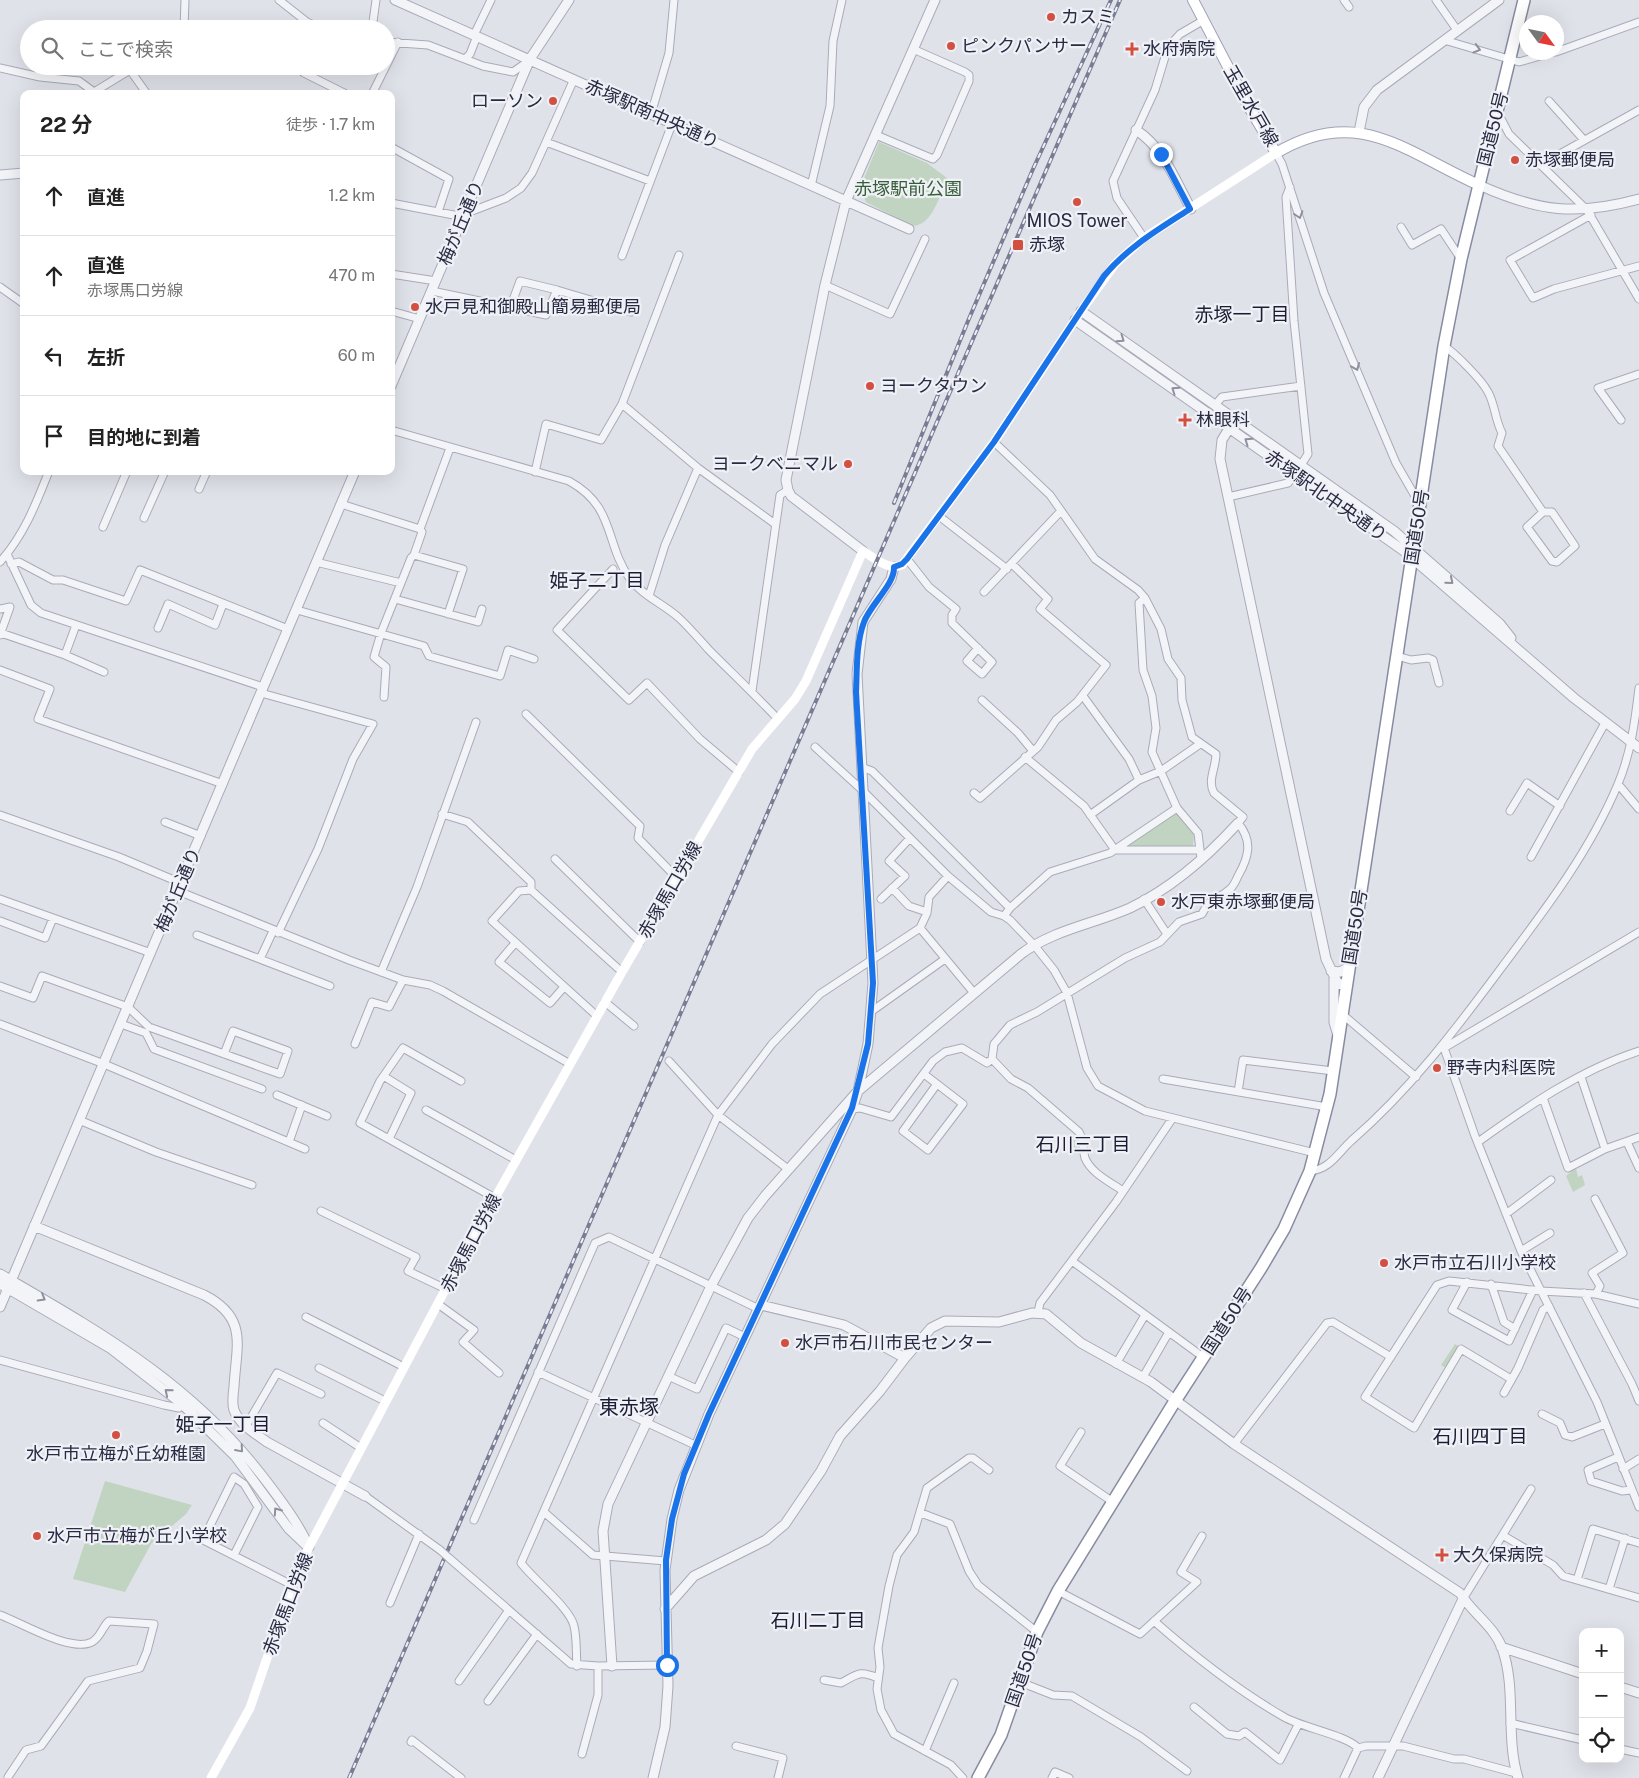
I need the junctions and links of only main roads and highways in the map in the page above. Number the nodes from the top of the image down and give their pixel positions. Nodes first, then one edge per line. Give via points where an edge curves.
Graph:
1 (1194, 0) edge
2 (1524, 0) edge
3 (1276, 153) junction
4 (1479, 186) junction
5 (210, 1778) edge
6 (978, 1778) edge

1 - 3 main road, 玉里水戸線
2 - 4 highway, 国道50号
3 - 4 main road, 玉里水戸線 via 1323,133 1359,132 1390,141
3 - 5 main road, 赤塚馬口労線 via 1144,238 1108,271 994,442 902,564 894,567 863,551 806,681 795,699 759,739 739,772 597,1016 404,1367 309,1547 292,1585 250,1708
4 - 6 highway, 国道50号 via 1444,346 1333,1071 1310,1171 1274,1246 1058,1591 1037,1632 1001,1735

